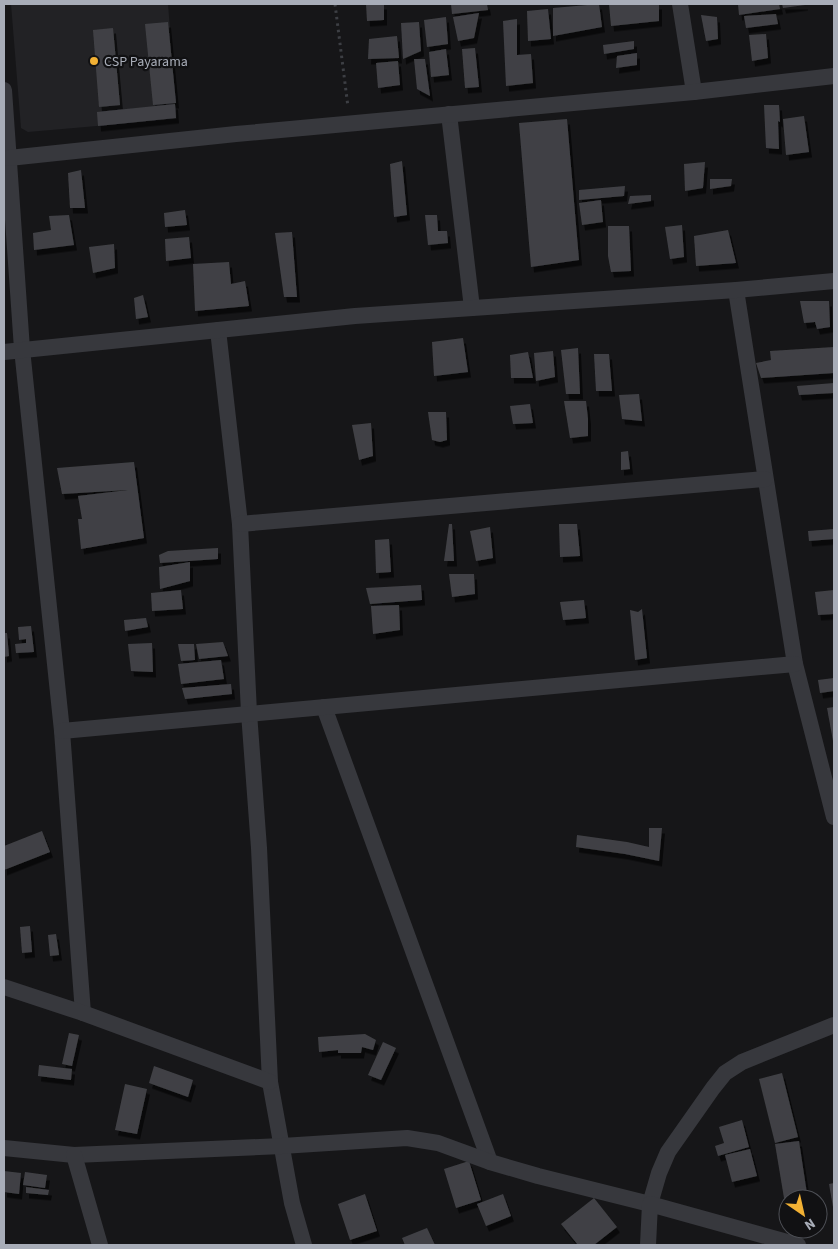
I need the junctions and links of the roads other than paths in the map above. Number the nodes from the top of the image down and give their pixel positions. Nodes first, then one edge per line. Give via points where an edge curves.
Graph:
1 (680, 4) edge
2 (834, 76) edge
3 (4, 90) edge
4 (694, 92) junction
5 (449, 114) junction
6 (9, 158) junction
7 (834, 281) edge
8 (736, 290) junction
9 (472, 308) junction
10 (218, 330) junction
11 (22, 349) junction
12 (4, 352) edge
13 (765, 479) junction
14 (240, 524) junction
15 (795, 664) junction
16 (324, 706) junction
17 (249, 713) junction
18 (62, 731) junction
19 (834, 817) edge
20 (4, 987) edge
21 (83, 1013) junction
22 (834, 1025) edge
23 (270, 1082) junction
24 (282, 1146) junction
25 (4, 1148) edge
26 (74, 1155) junction
27 (490, 1162) junction
28 (650, 1204) junction
29 (100, 1245) edge
30 (304, 1245) edge
31 (648, 1245) edge
32 (798, 1245) edge

1 - 4 street
2 - 4 street
3 - 6 street
4 - 5 street
5 - 6 street
5 - 9 street
6 - 11 street
7 - 8 street
8 - 9 street
8 - 13 street
9 - 10 street
10 - 11 street
10 - 14 street
11 - 12 street
11 - 18 street
13 - 14 street
13 - 15 street
14 - 17 street
15 - 16 street
15 - 19 street
16 - 17 street
16 - 27 street
17 - 18 street
17 - 23 street
18 - 21 street
20 - 21 street
21 - 23 street
22 - 28 street via 742,1062 725,1073 668,1152
23 - 24 street
24 - 26 street
24 - 27 street via 407,1138 438,1143
24 - 30 street via 292,1204
25 - 26 street
26 - 29 street
27 - 28 street
28 - 31 street
28 - 32 street

